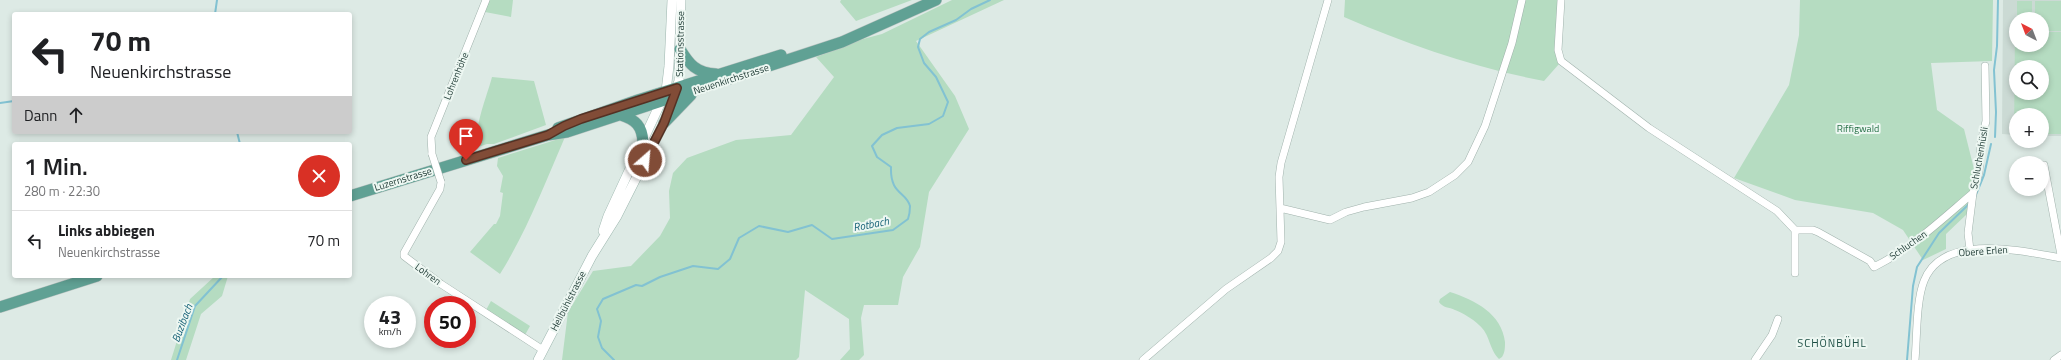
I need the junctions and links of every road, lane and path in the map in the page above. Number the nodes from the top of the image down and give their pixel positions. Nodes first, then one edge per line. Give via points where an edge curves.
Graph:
1 (486, 0) edge
2 (672, 0) edge
3 (681, 0) edge
4 (936, 0) edge
5 (1328, 0) edge
6 (1522, 0) edge
7 (1561, 0) edge
8 (863, 32) junction
9 (680, 49) junction
10 (1985, 66) dead end
11 (718, 74) junction
12 (677, 88) junction
13 (695, 91) junction
14 (667, 97) junction
15 (621, 115) junction
16 (664, 123) junction
17 (548, 135) junction
18 (643, 142) junction
19 (441, 182) joint
20 (2049, 191) edge
21 (1973, 193) junction
22 (352, 195) edge
23 (1280, 208) junction
24 (1795, 230) junction
25 (600, 242) junction
26 (1970, 250) junction
27 (2061, 255) edge
28 (2061, 258) edge
29 (1796, 273) dead end
30 (91, 278) edge
31 (0, 307) edge
32 (1778, 319) dead end
33 (543, 350) junction
34 (2061, 355) edge
35 (538, 360) edge
36 (1143, 360) edge
37 (1755, 360) edge
38 (1915, 360) edge
39 (2054, 360) edge

1 - 19 street, Lohrenhöhe, bridge via 431,137 432,154
2 - 14 main road, Stationsstrasse
3 - 9 main road, Stationsstrasse
4 - 8 main road, Neuenkirchstrasse
5 - 23 street via 1281,163
6 - 23 street via 1512,43 1485,126 1468,162 1455,175 1429,192 1346,212 1330,220
7 - 24 street via 1558,50 1562,61 1649,128 1777,211
8 - 11 main road, Neuenkirchstrasse
8 - 13 main road, Neuenkirchstrasse via 842,42
9 - 11 main road via 695,69 703,73
9 - 12 main road, Stationsstrasse
10 - 21 street, Schluchenhüsli via 1986,121 1979,172
11 - 12 main road, Neuenkirchstrasse
12 - 14 main road, Neuenkirchstrasse
13 - 14 main road, Neuenkirchstrasse
13 - 16 main road
14 - 15 main road, Neuenkirchstrasse
14 - 16 main road, Hellbühlstrasse
14 - 17 main road, Neuenkirchstrasse via 581,119
14 - 18 main road, Hellbühlstrasse
15 - 17 main road, Neuenkirchstrasse via 567,132
15 - 18 main road via 638,124 643,134
16 - 25 main road, Hellbühlstrasse via 617,216
17 - 22 main road, Luzernstrasse
18 - 25 main road, Hellbühlstrasse via 608,216
19 - 33 street, Lohren via 440,190 404,256
20 - 27 street
21 - 24 street, Schluchen via 1916,242 1874,267 1870,261 1818,232
21 - 26 street, Schluchenhüsli via 1968,234
23 - 36 street via 1281,242 1278,251 1226,289
24 - 29 street
25 - 33 main road, Hellbühlstrasse
26 - 28 street, Obere Erlen via 2010,249
26 - 38 street, Obere Erlen via 1950,254 1938,261 1927,274 1921,292
30 - 31 main road
32 - 37 street via 1772,335
33 - 35 main road, Hellbühlstrasse
34 - 39 street

